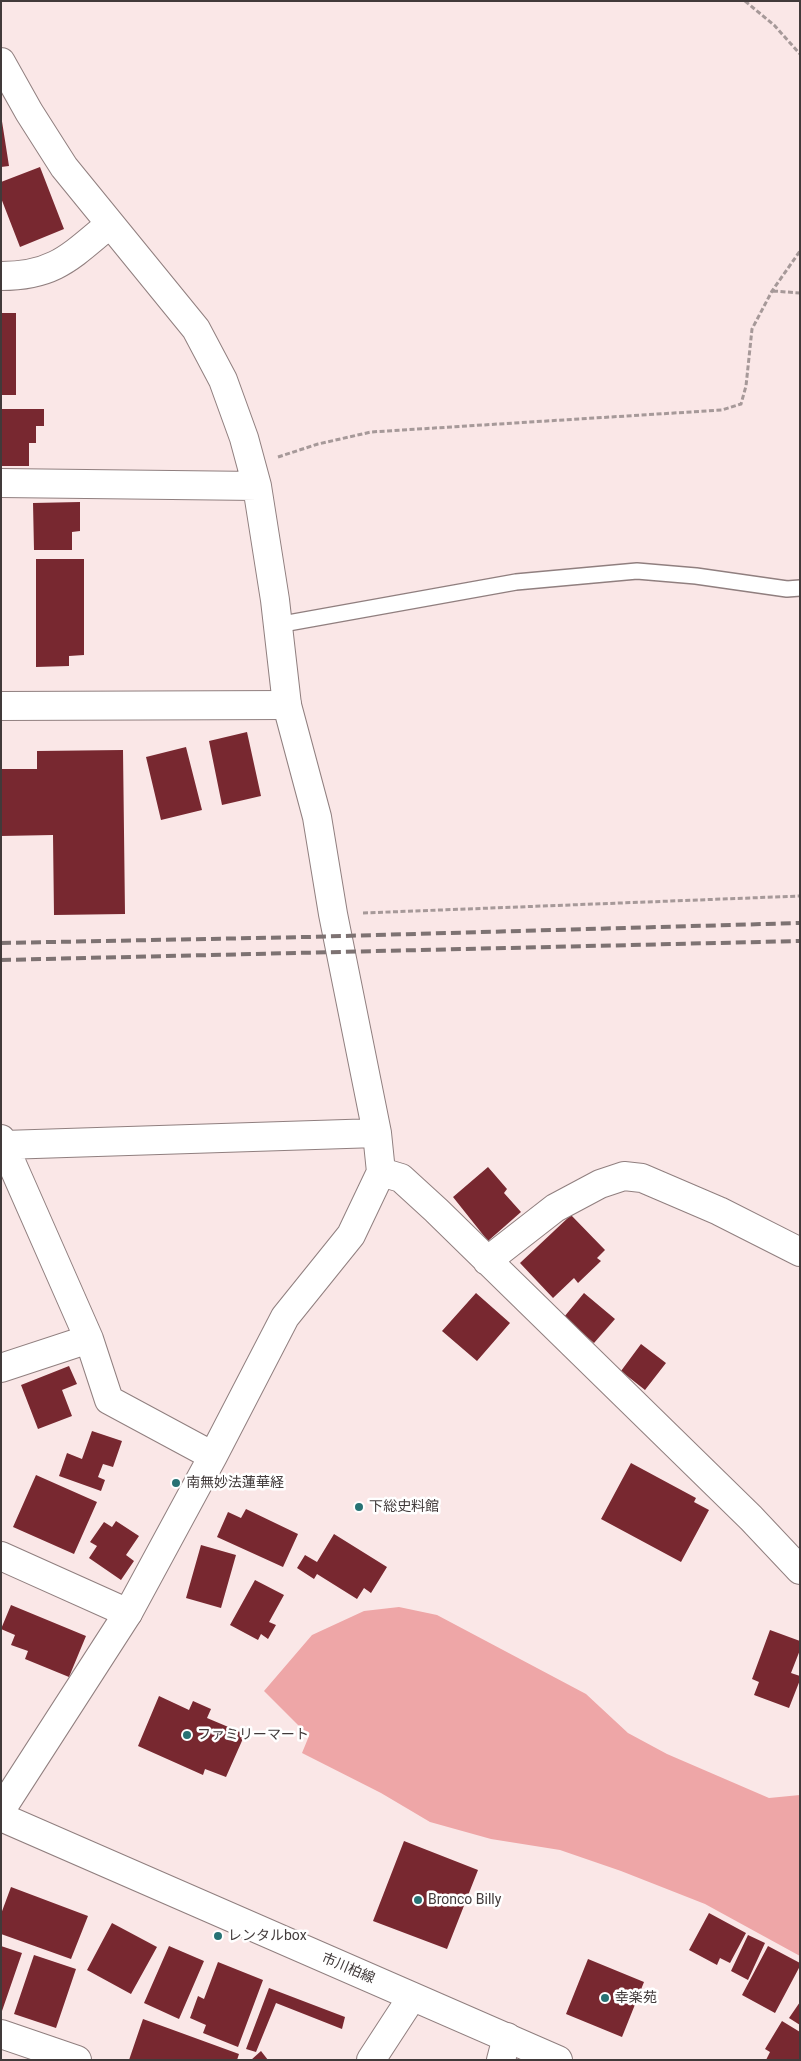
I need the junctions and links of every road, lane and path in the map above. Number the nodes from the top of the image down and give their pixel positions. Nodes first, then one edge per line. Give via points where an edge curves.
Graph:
1 (745, 1) edge
2 (800, 54) edge
3 (1, 62) edge
4 (110, 224) junction
5 (800, 251) edge
6 (1, 276) edge
7 (772, 291) junction
8 (800, 293) edge
9 (254, 476) junction
10 (1, 483) edge
11 (800, 588) edge
12 (277, 625) junction
13 (287, 705) junction
14 (1, 706) edge
15 (800, 896) edge
16 (333, 914) junction
17 (377, 1132) junction
18 (2, 1142) edge
19 (382, 1172) junction
20 (800, 1252) edge
21 (486, 1261) junction
22 (89, 1339) junction
23 (1, 1368) edge
24 (213, 1456) junction
25 (1, 1556) edge
26 (800, 1570) edge
27 (128, 1613) junction
28 (1, 1810) edge
29 (1, 1817) edge
30 (412, 1997) junction
31 (1, 2034) edge
32 (504, 2048) edge
33 (77, 2060) edge
34 (371, 2060) edge
35 (558, 2060) edge

1 - 2 path via 774,25
3 - 4 street via 64,167
4 - 6 street via 62,263 42,272
4 - 9 street via 196,329 223,380
5 - 7 path
7 - 8 path
7 - 9 path via 752,329 741,404 722,410 371,432 318,444
9 - 10 street
9 - 12 street
11 - 12 lane via 637,571 516,582
12 - 13 street
13 - 14 street
13 - 16 street via 316,817
15 - 16 path
16 - 17 street
17 - 18 street
17 - 19 street
18 - 22 street
19 - 21 street via 401,1178
19 - 24 street via 351,1236 285,1317
20 - 21 street via 642,1178 624,1176 600,1184 555,1208
21 - 26 street via 751,1518
22 - 23 street
22 - 24 street via 109,1400
24 - 27 street
25 - 27 street
27 - 28 street
29 - 30 street, 市川柏線
30 - 32 street, 市川柏線
30 - 34 street
31 - 33 street
32 - 35 street, 市川柏線

